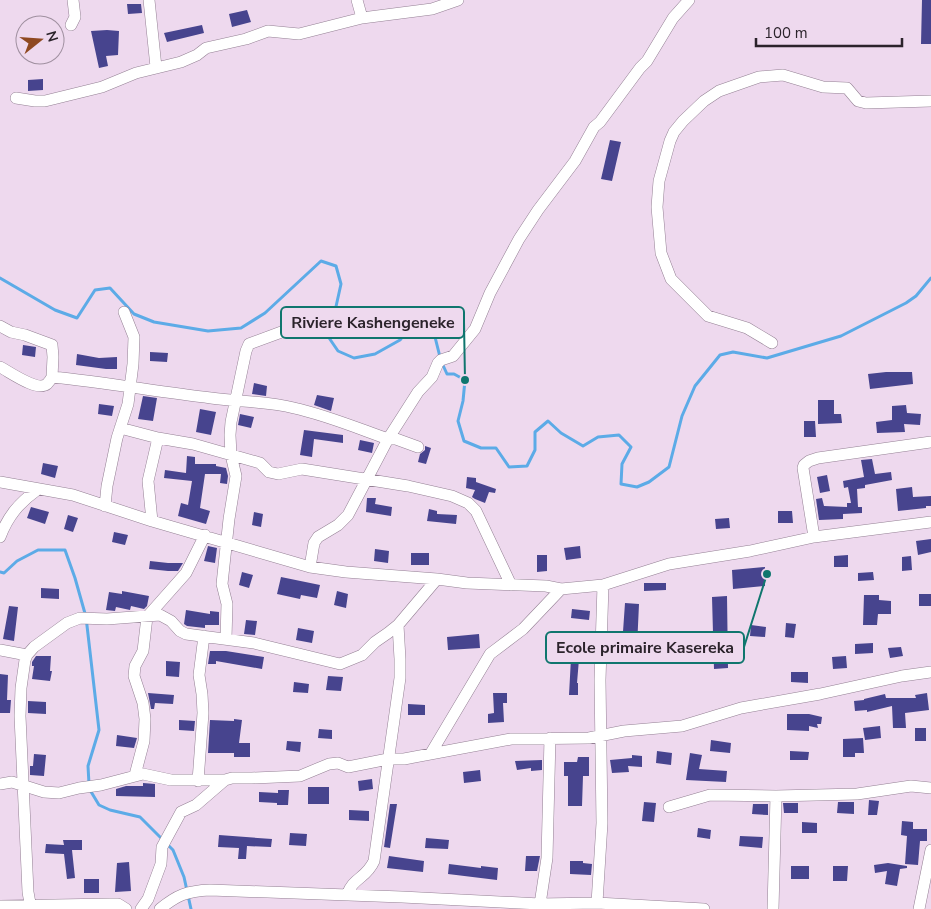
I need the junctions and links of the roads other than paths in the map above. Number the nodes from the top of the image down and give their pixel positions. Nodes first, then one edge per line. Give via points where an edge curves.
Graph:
1 (73, 0) edge
2 (150, 0) edge
3 (357, 0) edge
4 (458, 0) edge
5 (689, 0) edge
6 (362, 18) junction
7 (71, 25) dead end
8 (156, 67) junction
9 (16, 98) dead end
10 (931, 101) edge
11 (124, 312) dead end
12 (329, 315) dead end
13 (0, 326) edge
14 (772, 343) dead end
15 (0, 367) edge
16 (52, 377) junction
17 (130, 388) junction
18 (235, 401) junction
19 (120, 428) junction
20 (158, 438) junction
21 (388, 439) junction
22 (931, 442) edge
23 (418, 447) dead end
24 (231, 455) junction
25 (367, 480) junction
26 (0, 482) edge
27 (37, 490) junction
28 (106, 506) junction
29 (152, 521) junction
30 (931, 522) edge
31 (205, 535) junction
32 (0, 537) edge
33 (814, 537) junction
34 (227, 542) junction
35 (310, 567) junction
36 (437, 579) junction
37 (511, 585) junction
38 (603, 585) junction
39 (561, 589) junction
40 (147, 617) junction
41 (398, 624) junction
42 (204, 636) junction
43 (226, 638) junction
44 (0, 650) edge
45 (27, 655) junction
46 (931, 672) edge
47 (601, 736) junction
48 (550, 738) junction
49 (431, 752) junction
50 (388, 759) junction
51 (135, 775) junction
52 (224, 780) junction
53 (198, 781) junction
54 (0, 784) edge
55 (24, 786) junction
56 (931, 788) edge
57 (776, 796) junction
58 (669, 806) dead end
59 (931, 850) edge
60 (347, 895) junction
61 (597, 903) junction
62 (540, 904) junction
63 (0, 906) edge
64 (31, 908) edge
65 (126, 909) edge
66 (141, 909) edge
67 (160, 909) edge
68 (704, 909) edge
69 (773, 909) edge
70 (919, 909) edge

1 - 7 street via 75,17
2 - 8 street
3 - 6 street
4 - 6 street via 432,9
5 - 21 street via 673,18 648,61 594,127 575,161 528,225 498,276 475,329 453,356 438,363 432,377 418,392
6 - 8 street via 299,34 268,31 212,46 181,62
8 - 9 street via 102,87 55,98 35,101
10 - 14 street via 866,103 858,101 848,88 823,87 782,75 767,75 719,91 674,132 659,181 657,208 661,253 670,279 708,316 747,328
11 - 17 street via 134,344
12 - 18 street via 323,314 249,344
13 - 16 street via 52,345
15 - 16 street via 33,385 48,384
16 - 17 street
17 - 18 street
17 - 19 street
18 - 21 street via 295,408
18 - 24 street
19 - 20 street
19 - 28 street via 107,486
20 - 24 street
20 - 29 street via 148,481
21 - 23 street
21 - 25 street
22 - 33 street via 825,457 806,463 803,468
24 - 25 street via 260,463 269,472 278,474 302,469
24 - 34 street via 236,476
25 - 35 street via 348,515 314,543
25 - 37 street via 452,496 468,503 476,511
26 - 27 street
27 - 28 street via 73,495
27 - 32 street via 12,512
28 - 29 street
29 - 31 street
30 - 33 street
31 - 34 street
31 - 40 street via 186,573
33 - 38 street via 669,564
34 - 35 street
34 - 43 street via 222,584 227,604
35 - 36 street
36 - 37 street
36 - 41 street
37 - 39 street
38 - 39 street
38 - 47 street
39 - 49 street via 523,629 490,654
40 - 42 street via 160,615 186,634
40 - 45 street via 71,620
40 - 51 street via 143,651 134,676 143,703 144,719 144,741
41 - 43 street via 362,655 340,664
41 - 50 street via 400,678
42 - 43 street
42 - 53 street via 199,676 203,713
44 - 45 street
45 - 55 street via 20,702
46 - 47 street via 741,708 682,726
47 - 48 street
47 - 61 street via 602,824
48 - 49 street via 511,739
48 - 62 street via 547,858
49 - 50 street via 404,759
50 - 52 street via 348,767 329,764 300,776
50 - 60 street via 374,861 370,871 350,885
51 - 53 street
51 - 55 street via 59,793
52 - 53 street
52 - 66 street via 196,805 181,812 162,847 161,864
54 - 55 street via 12,782
55 - 64 street
56 - 57 street via 911,786 857,794
57 - 58 street via 710,795
57 - 69 street
59 - 70 street
60 - 62 street
60 - 67 street via 193,890 175,897
61 - 62 street
61 - 68 street
63 - 64 street
64 - 65 street via 118,904

